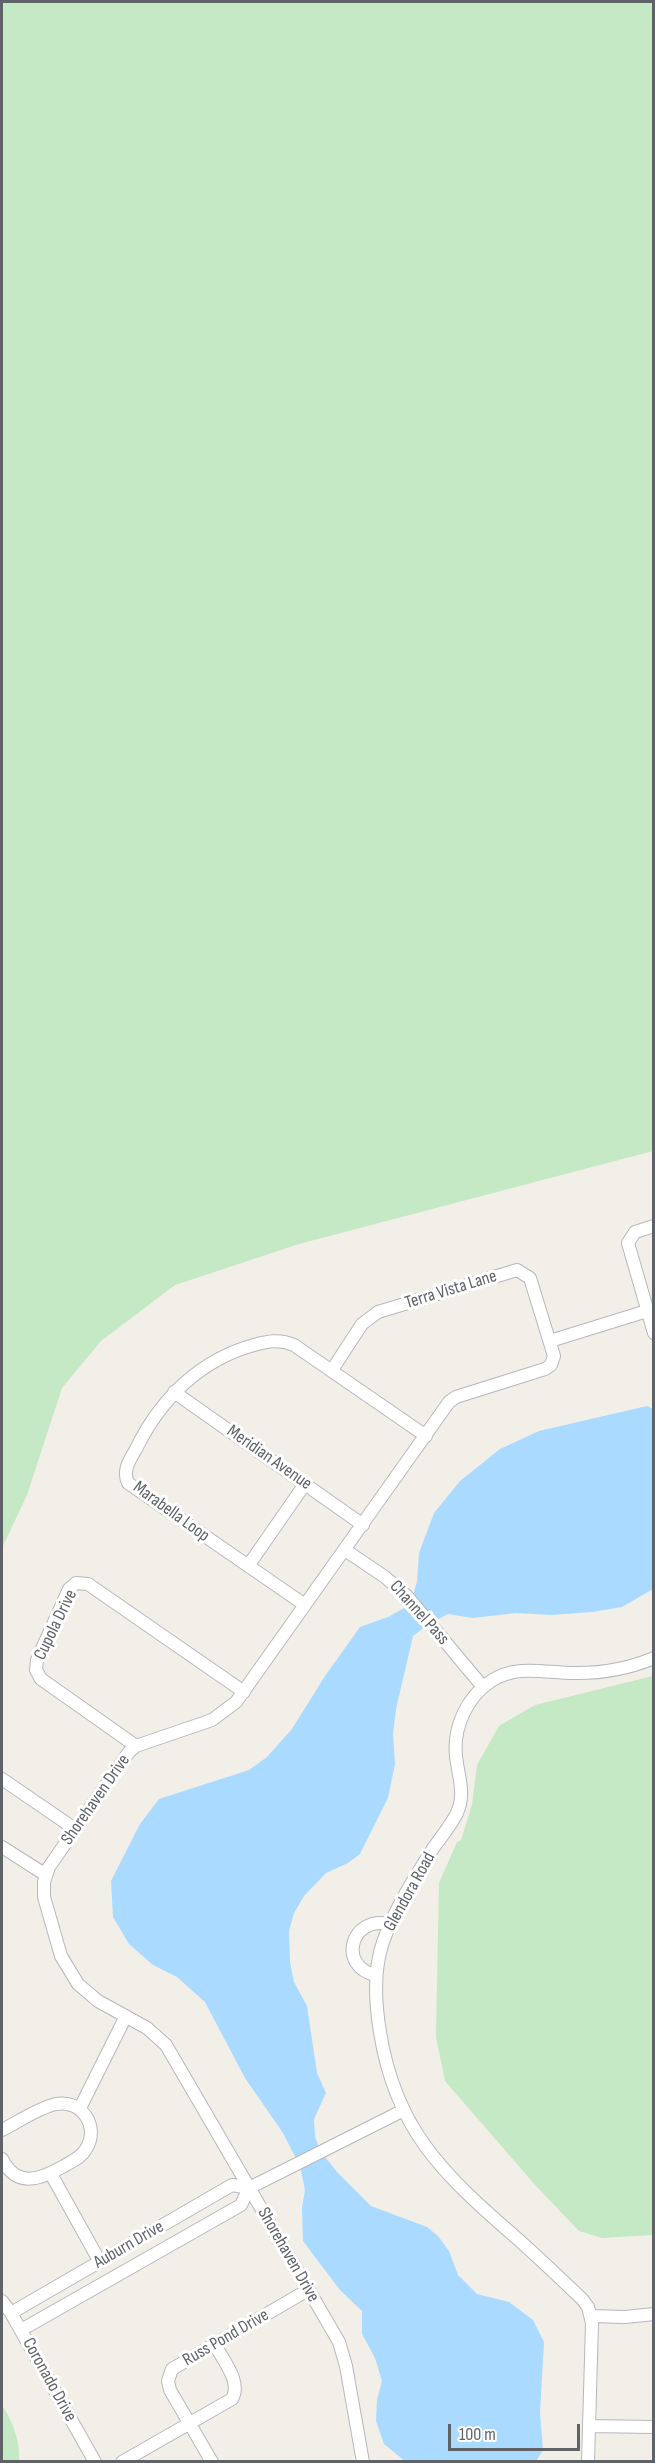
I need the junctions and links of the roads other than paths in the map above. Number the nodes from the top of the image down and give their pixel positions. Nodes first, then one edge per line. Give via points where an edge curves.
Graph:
1 (654, 1226) edge
2 (647, 1311) junction
3 (654, 1333) edge
4 (550, 1341) junction
5 (332, 1370) junction
6 (174, 1392) junction
7 (426, 1436) junction
8 (305, 1484) junction
9 (363, 1524) junction
10 (345, 1550) junction
11 (248, 1566) junction
12 (305, 1605) junction
13 (654, 1658) edge
14 (483, 1687) junction
15 (244, 1692) junction
16 (136, 1746) junction
17 (2, 1779) edge
18 (75, 1829) junction
19 (2, 1847) edge
20 (46, 1875) junction
21 (390, 1924) junction
22 (376, 1974) junction
23 (126, 2016) junction
24 (80, 2108) junction
25 (404, 2110) junction
26 (2, 2130) edge
27 (2, 2159) edge
28 (51, 2174) junction
29 (249, 2188) junction
30 (100, 2262) junction
31 (308, 2290) junction
32 (2, 2301) edge
33 (11, 2313) junction
34 (654, 2314) edge
35 (591, 2316) junction
36 (21, 2330) junction
37 (215, 2345) junction
38 (190, 2424) junction
39 (589, 2426) junction
40 (654, 2427) edge
41 (94, 2462) edge
42 (122, 2462) edge
43 (212, 2462) edge
44 (363, 2462) edge
45 (588, 2462) edge

1 - 2 street via 635,1232 628,1243
2 - 3 street
2 - 4 street
4 - 5 street, Terra Vista Lane via 530,1278 513,1270 378,1312 362,1324
4 - 7 street, Shorehaven Drive via 554,1356 549,1367 456,1398 449,1402
5 - 6 street, Marabella Loop via 294,1345 269,1341 219,1359
5 - 7 street, Marabella Loop
6 - 8 street, Meridian Avenue
6 - 11 street, Marabella Loop via 141,1439 126,1468 126,1478
7 - 9 street, Shorehaven Drive
8 - 9 street, Meridian Avenue
8 - 11 street
9 - 10 street, Shorehaven Drive
10 - 12 street, Shorehaven Drive
10 - 14 street, Channel Pass via 386,1577 406,1596
11 - 12 street, Marabella Loop
12 - 15 street, Shorehaven Drive
13 - 14 street, Glendora Road via 599,1672 513,1671
14 - 21 street, Glendora Road via 466,1708 457,1731 456,1756 462,1793 457,1812
15 - 16 street, Shorehaven Drive via 212,1720
15 - 16 street, Cupola Drive via 88,1584 76,1583 69,1589 36,1670 41,1679
16 - 18 street, Shorehaven Drive via 122,1759
17 - 18 street
18 - 20 street, Shorehaven Drive
19 - 20 street
20 - 23 street, Shorehaven Drive via 44,1898 70,1974 87,1994
21 - 22 street, Glendora Road
21 - 22 street via 368,1924 358,1932 353,1945 357,1965
22 - 25 street, Glendora Road via 382,2045
23 - 24 street
23 - 29 street, Shorehaven Drive via 166,2045
24 - 26 street via 52,2105
24 - 28 street via 90,2125 89,2144 80,2157
25 - 29 street, Auburn Drive
25 - 35 street, Glendora Road via 425,2147 458,2187 582,2299
27 - 28 street via 23,2178 39,2179
28 - 30 street
29 - 30 street, Auburn Drive via 232,2185
29 - 31 street, Shorehaven Drive
29 - 36 street, Auburn Drive via 241,2205
30 - 33 street, Auburn Drive
31 - 37 street, Russ Pond Drive
31 - 44 street, Shorehaven Drive via 344,2354
32 - 33 street, Coronado Drive
33 - 36 street, Coronado Drive
34 - 35 street
35 - 39 street
36 - 41 street, Coronado Drive
37 - 38 street via 235,2382 236,2393
37 - 38 street, Russ Pond Drive via 172,2369 169,2375 170,2390
38 - 42 street
38 - 43 street, Russ Pond Drive
39 - 40 street
39 - 45 street

